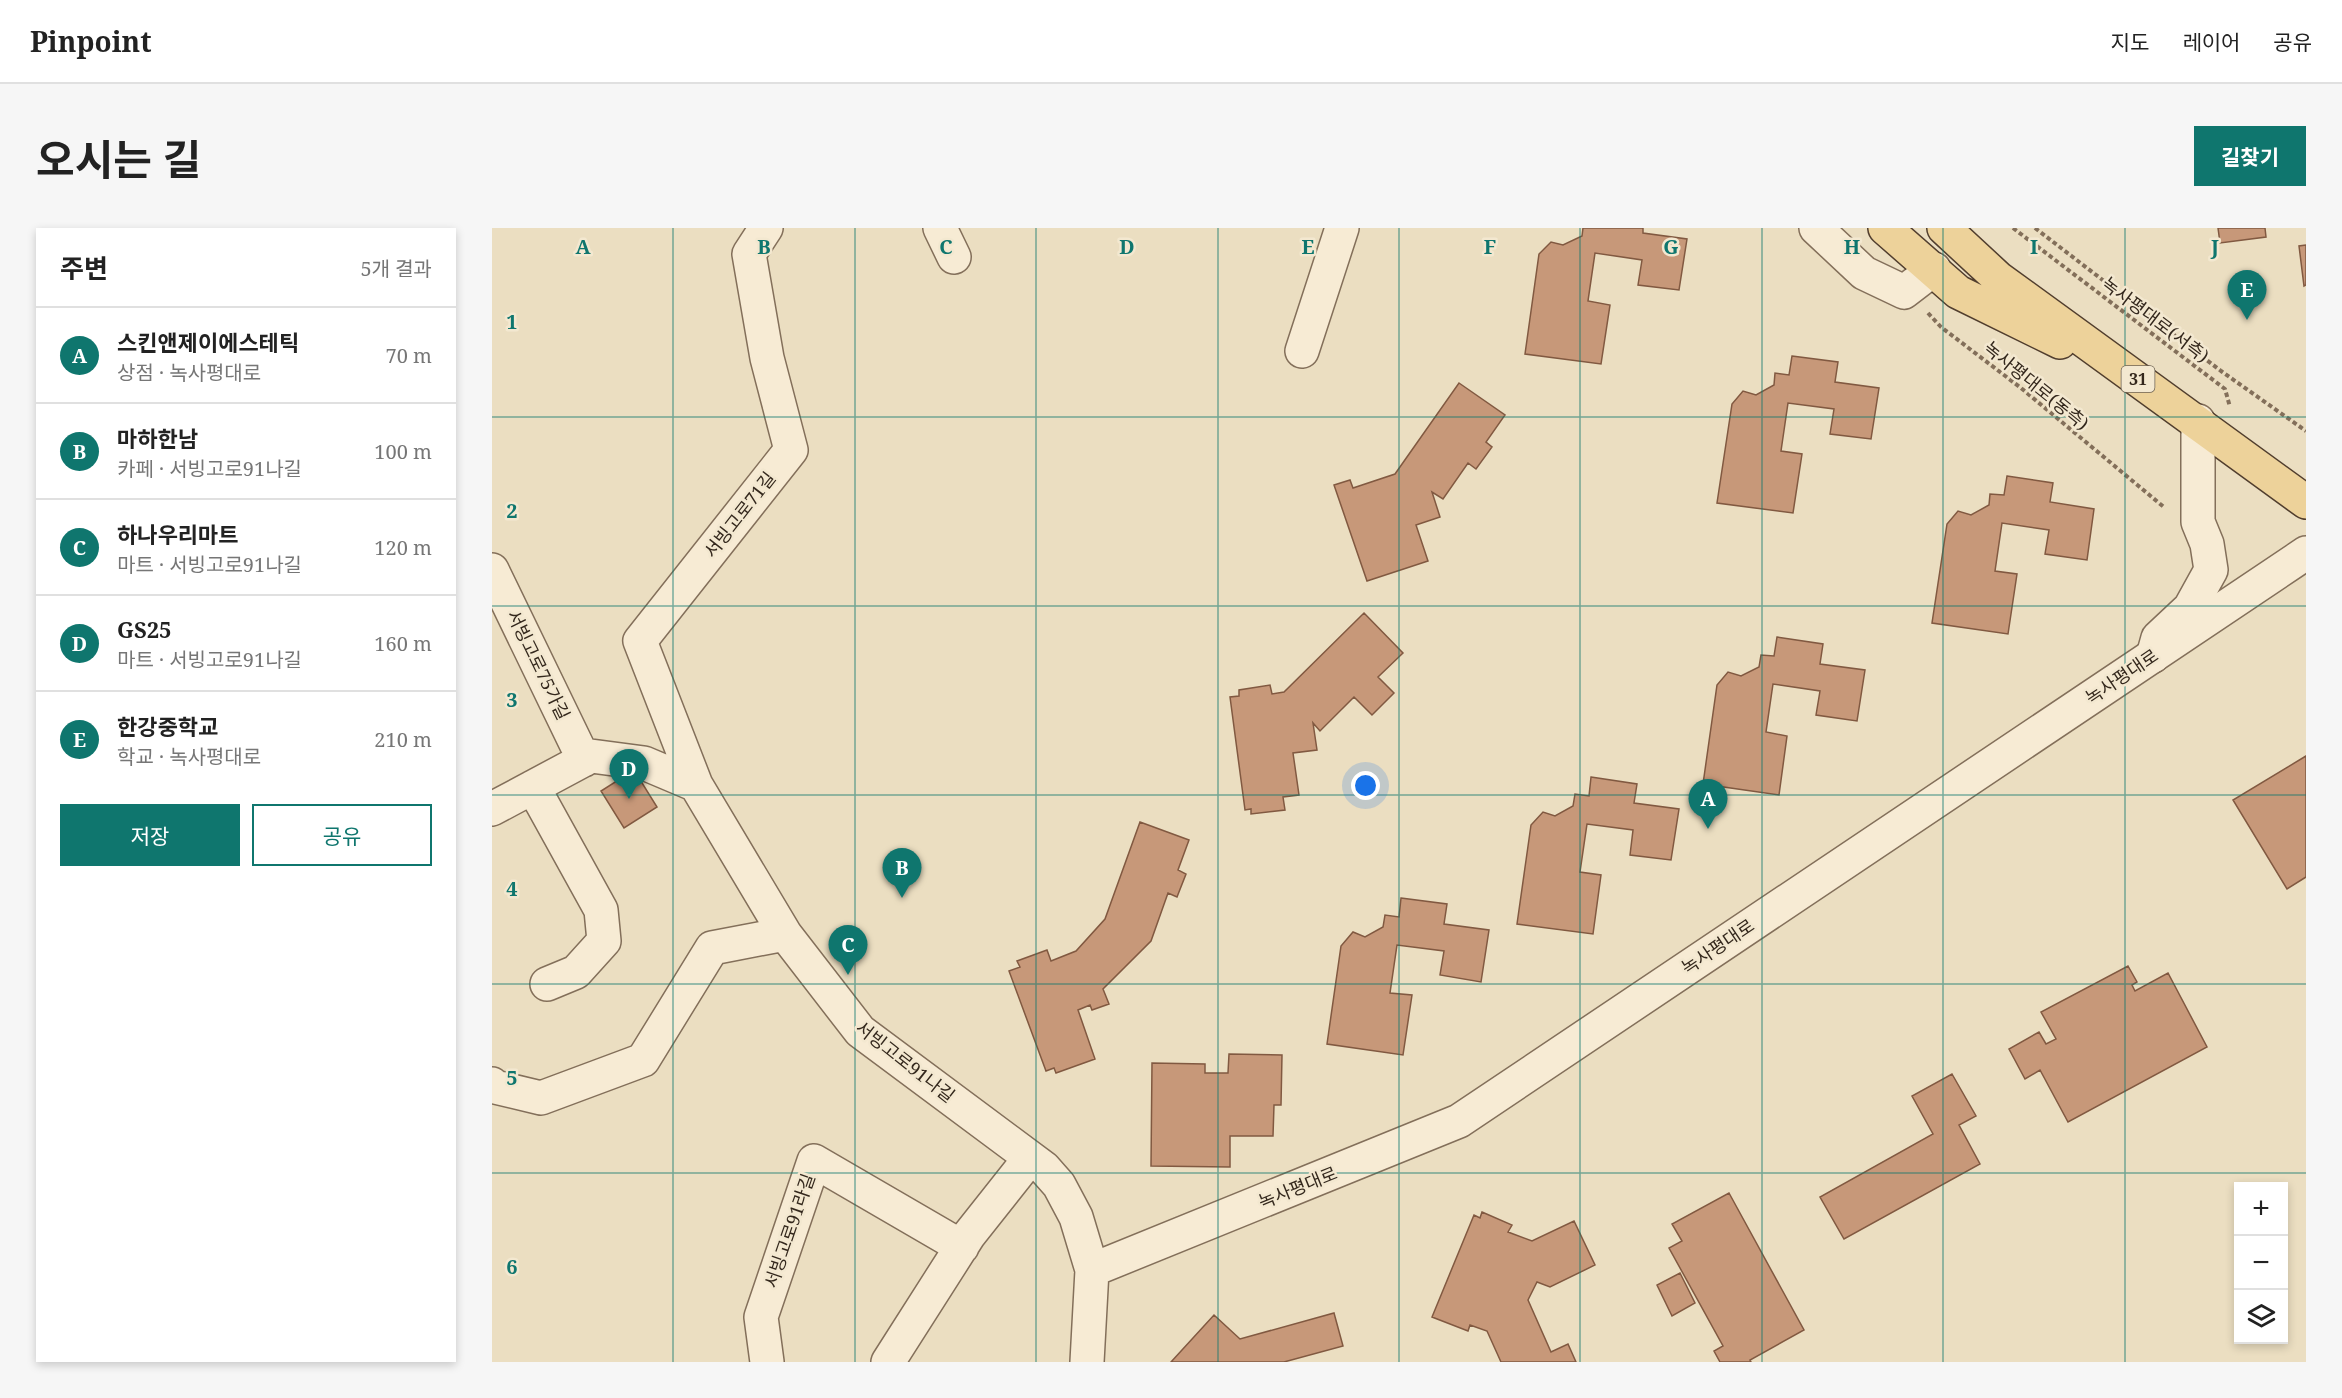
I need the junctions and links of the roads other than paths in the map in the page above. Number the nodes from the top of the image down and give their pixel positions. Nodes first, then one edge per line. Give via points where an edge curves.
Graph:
1 (766, 228) edge
2 (940, 228) edge
3 (1342, 228) edge
4 (1816, 228) edge
5 (1885, 228) edge
6 (1944, 228) edge
7 (1963, 241) edge
8 (954, 257) dead end
9 (1934, 269) junction
10 (1302, 351) dead end
11 (2145, 383) junction
12 (2198, 421) junction
13 (2306, 501) edge
14 (2306, 553) edge
15 (492, 570) edge
16 (2153, 656) junction
17 (584, 760) junction
18 (696, 785) junction
19 (533, 787) junction
20 (492, 809) edge
21 (785, 934) junction
22 (547, 984) dead end
23 (492, 1084) edge
24 (1030, 1158) junction
25 (962, 1247) junction
26 (1092, 1270) junction
27 (767, 1362) edge
28 (888, 1362) edge
29 (1087, 1362) edge

1 - 18 street, 서빙고로71길 via 749,254 767,358 791,450 640,641
2 - 8 street
3 - 10 street
4 - 9 street via 1864,273 1904,292
5 - 9 main road
6 - 7 main road, 31
7 - 11 main road, 31 via 1998,278
9 - 11 main road via 1958,292
11 - 12 main road, 31
12 - 13 main road, 31
12 - 16 street via 2198,522 2211,570 2190,608 2158,638
14 - 16 street, 녹사평대로
15 - 17 street, 서빙고로75가길
16 - 26 street, 녹사평대로 via 1459,1121
17 - 18 street via 591,756 644,763
17 - 19 street
18 - 21 street, 서빙고로91나길
19 - 20 street
19 - 22 street via 601,910 604,941 576,972
21 - 23 street via 712,948 643,1060 541,1098
21 - 24 street, 서빙고로91나길 via 860,1031
24 - 25 street
24 - 26 street, 서빙고로91나길 via 1059,1185 1076,1217
25 - 27 street, 서빙고로91라길 via 814,1161 760,1317
25 - 28 street
26 - 29 street, 서빙고로91나길

